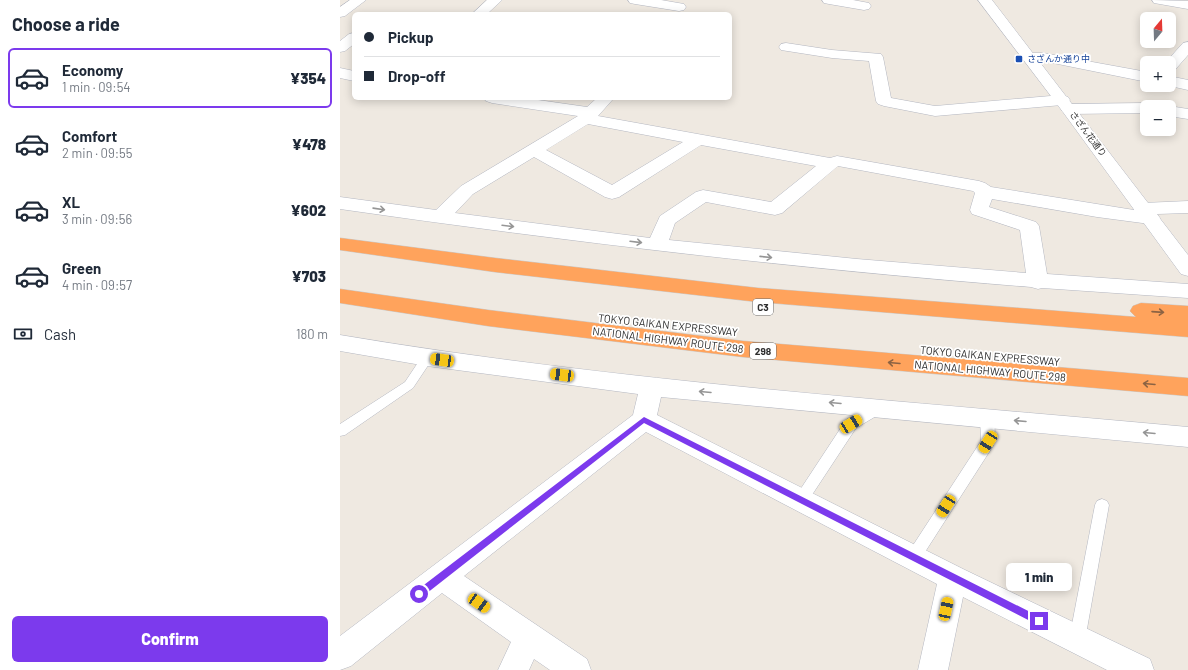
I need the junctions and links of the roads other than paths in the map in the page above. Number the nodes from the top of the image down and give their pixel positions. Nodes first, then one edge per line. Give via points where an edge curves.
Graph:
1 (359, 0) edge
2 (495, 0) edge
3 (634, 0) edge
4 (829, 0) edge
5 (985, 0) edge
6 (1159, 0) edge
7 (1188, 5) edge
8 (864, 6) dead end
9 (679, 7) edge
10 (481, 12) edge
11 (340, 13) edge
12 (352, 39) edge
13 (1188, 46) edge
14 (786, 47) dead end
15 (340, 48) edge
16 (1029, 57) junction
17 (1176, 60) edge
18 (340, 73) edge
19 (352, 76) edge
20 (1140, 76) edge
21 (1176, 82) edge
22 (1188, 85) edge
23 (503, 100) edge
24 (604, 100) edge
25 (1066, 105) junction
26 (1140, 108) edge
27 (1176, 112) edge
28 (1188, 114) edge
29 (589, 116) junction
30 (699, 139) junction
31 (533, 150) junction
32 (830, 163) junction
33 (985, 192) junction
34 (340, 203) edge
35 (1188, 207) edge
36 (1147, 213) junction
37 (440, 217) junction
38 (340, 234) edge
39 (340, 244) edge
40 (657, 245) junction
41 (340, 257) edge
42 (1188, 268) edge
43 (340, 282) edge
44 (1038, 282) junction
45 (1188, 291) edge
46 (758, 295) junction
47 (340, 296) edge
48 (340, 306) edge
49 (894, 307) junction
50 (1188, 314) edge
51 (1188, 329) edge
52 (1188, 342) edge
53 (340, 343) edge
54 (743, 349) junction
55 (427, 358) junction
56 (1184, 384) edge
57 (652, 387) junction
58 (879, 407) junction
59 (987, 418) junction
60 (644, 420) junction
61 (340, 431) edge
62 (1188, 437) edge
63 (801, 500) junction
64 (1102, 505) dead end
65 (913, 558) junction
66 (441, 576) junction
67 (953, 578) junction
68 (529, 637) junction
69 (1077, 640) junction
70 (340, 654) edge
71 (1121, 666) edge
72 (513, 670) edge
73 (576, 670) edge
74 (933, 670) edge

1 - 11 street
2 - 10 street
3 - 9 street
4 - 8 street
5 - 16 street, さざん花通り
6 - 7 street
12 - 15 street
13 - 17 street
14 - 25 street via 832,54 876,56 884,101 891,103 935,111
16 - 20 street via 1043,57
16 - 25 street, さざん花通り
18 - 19 street
21 - 22 street
23 - 29 street
24 - 29 street
25 - 26 street
25 - 36 street, さざん花通り
27 - 28 street
29 - 30 street
29 - 31 street
30 - 31 street via 612,193
30 - 32 street
31 - 37 street via 467,190
32 - 33 street via 837,160 979,187
32 - 40 street via 775,209 703,196 667,220
33 - 36 street via 1097,211
33 - 44 street via 979,210 1029,226
34 -> 37 street
35 - 36 street
36 - 42 street, さざん花通り
37 -> 40 street
38 - 46 highway via 594,268
39 - 46 highway via 495,265
40 -> 44 street
41 - 52 highway, C3 via 556,286 742,306
43 - 56 highway, TOKYO GAIKAN EXPRESSWAY via 564,314
44 - 45 street
46 - 49 highway
47 - 54 highway, NATIONAL HIGHWAY ROUTE 298 / 298 via 488,318
48 - 54 highway, 298 via 589,340
49 -> 50 highway via 1127,310
49 - 51 highway
53 - 55 street
56 -> 54 highway, NATIONAL HIGHWAY ROUTE 298 / 298
55 - 57 street
55 - 61 lane via 409,385
58 -> 57 street
57 - 60 street
58 - 59 street
58 - 63 lane via 851,424
62 -> 59 street
59 - 65 lane via 988,442
60 - 63 street
60 - 66 street
63 - 65 street
64 - 69 lane
65 - 67 street
66 - 68 street
66 - 70 street
67 - 69 street
67 - 74 street
68 - 72 street
68 - 73 street
69 - 71 street

